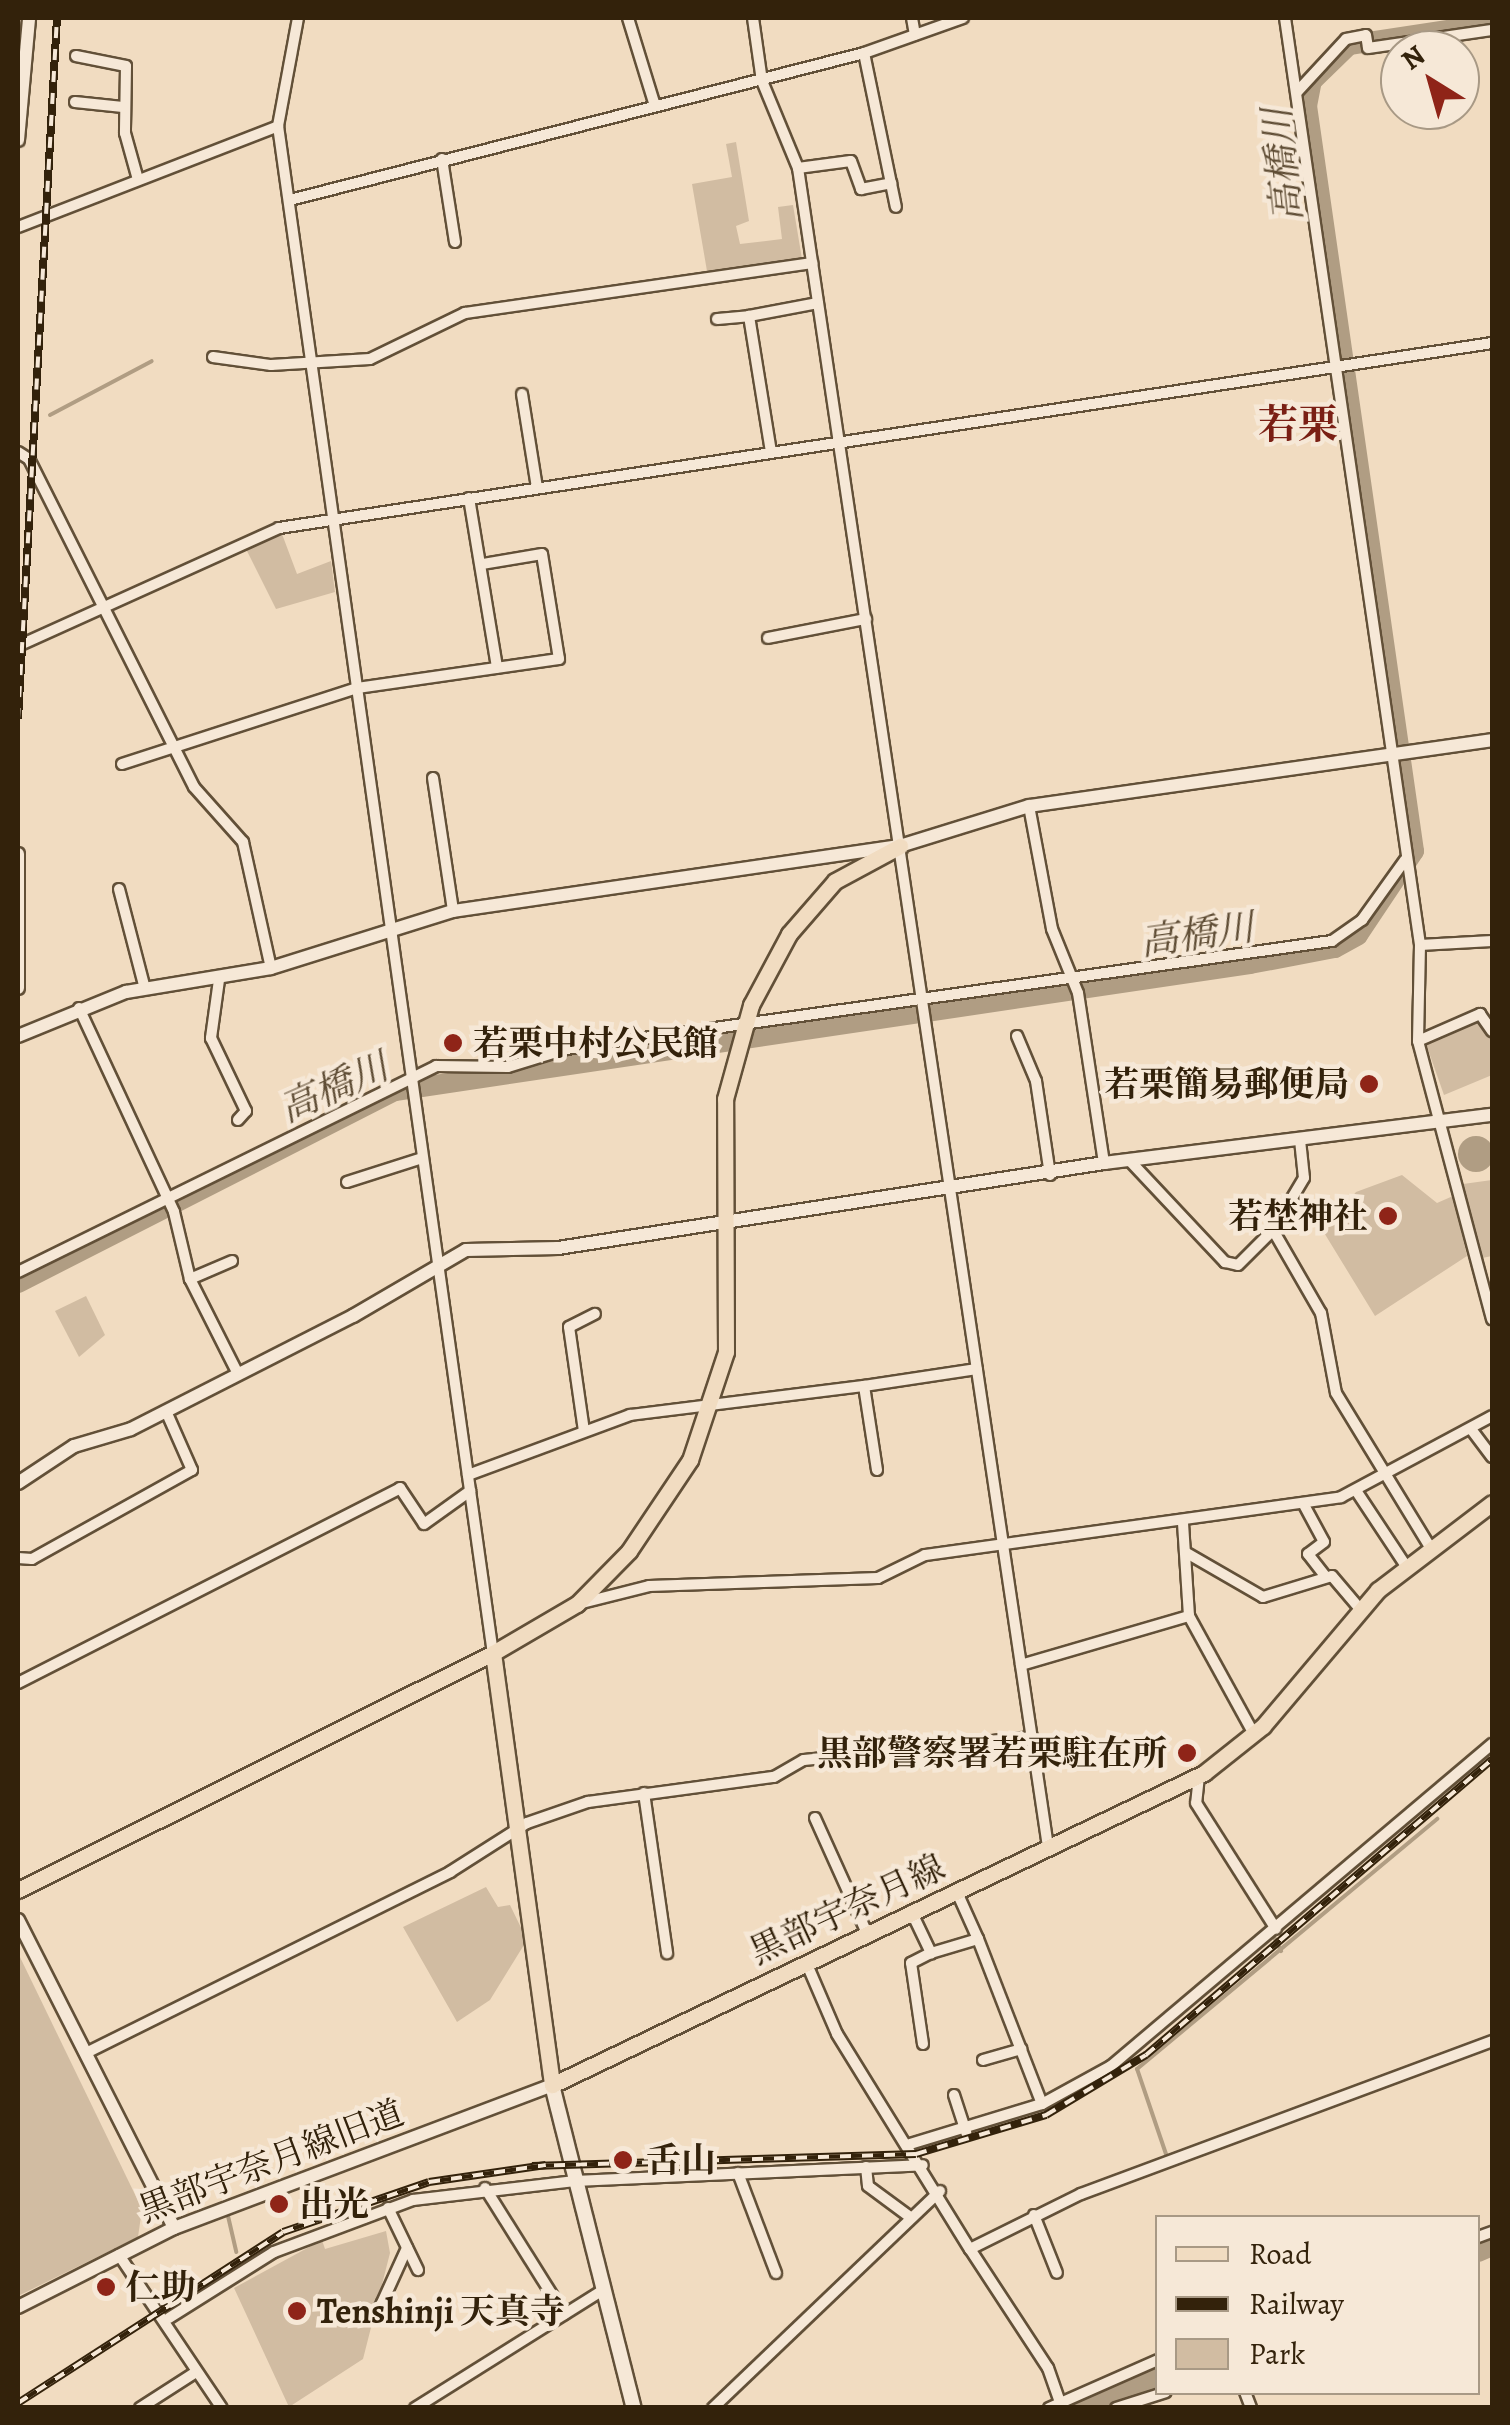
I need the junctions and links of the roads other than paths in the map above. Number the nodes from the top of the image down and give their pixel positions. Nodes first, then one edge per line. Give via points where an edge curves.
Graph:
1 (28, 18) edge
2 (298, 18) edge
3 (628, 18) edge
4 (752, 18) edge
5 (912, 18) edge
6 (963, 18) edge
7 (1285, 18) edge
8 (1492, 30) edge
9 (916, 35) junction
10 (864, 54) junction
11 (76, 56) dead end
12 (762, 80) junction
13 (1297, 92) junction
14 (75, 102) dead end
15 (655, 106) junction
16 (123, 108) junction
17 (278, 126) junction
18 (18, 140) edge
19 (442, 159) junction
20 (798, 168) junction
21 (137, 176) junction
22 (890, 183) junction
23 (290, 200) junction
24 (896, 207) dead end
25 (18, 227) edge
26 (455, 242) dead end
27 (812, 263) junction
28 (818, 303) junction
29 (749, 316) junction
30 (717, 320) dead end
31 (1492, 343) edge
32 (213, 357) dead end
33 (312, 362) junction
34 (1336, 368) junction
35 (522, 394) dead end
36 (839, 442) junction
37 (18, 452) edge
38 (771, 452) junction
39 (536, 488) junction
40 (469, 498) junction
41 (331, 518) junction
42 (482, 564) junction
43 (103, 607) junction
44 (866, 619) junction
45 (768, 638) dead end
46 (18, 646) edge
47 (497, 668) junction
48 (357, 688) junction
49 (1492, 740) edge
50 (176, 747) junction
51 (1390, 756) junction
52 (122, 764) dead end
53 (432, 778) dead end
54 (1029, 806) junction
55 (900, 846) junction
56 (18, 854) edge
57 (1405, 860) junction
58 (119, 889) dead end
59 (453, 910) junction
60 (392, 923) junction
61 (1492, 941) edge
62 (1420, 945) junction
63 (271, 968) junction
64 (1072, 977) junction
65 (219, 980) junction
66 (18, 988) edge
67 (144, 989) junction
68 (922, 999) junction
69 (79, 1008) junction
70 (744, 1024) junction
71 (1492, 1030) edge
72 (18, 1036) edge
73 (1016, 1036) dead end
74 (1418, 1041) junction
75 (410, 1077) junction
76 (1492, 1115) edge
77 (238, 1120) dead end
78 (1444, 1122) junction
79 (1300, 1140) junction
80 (422, 1158) junction
81 (1130, 1161) junction
82 (1104, 1162) junction
83 (1050, 1176) junction
84 (347, 1182) dead end
85 (950, 1192) junction
86 (167, 1197) junction
87 (727, 1224) junction
88 (1273, 1230) junction
89 (232, 1261) dead end
90 (438, 1264) junction
91 (18, 1272) edge
92 (190, 1279) junction
93 (595, 1314) dead end
94 (1492, 1319) edge
95 (977, 1368) junction
96 (238, 1374) junction
97 (864, 1386) junction
98 (714, 1405) junction
99 (166, 1411) junction
100 (1492, 1416) edge
101 (1471, 1428) junction
102 (584, 1432) junction
103 (1492, 1457) edge
104 (877, 1470) dead end
105 (468, 1475) junction
106 (1385, 1476) junction
107 (18, 1483) edge
108 (470, 1492) junction
109 (1357, 1492) junction
110 (1303, 1503) junction
111 (1492, 1504) edge
112 (1183, 1522) junction
113 (1003, 1546) junction
114 (1430, 1547) junction
115 (1185, 1552) junction
116 (18, 1558) edge
117 (1406, 1566) junction
118 (1326, 1577) junction
119 (577, 1604) junction
120 (1360, 1609) junction
121 (1189, 1616) junction
122 (493, 1653) junction
123 (1021, 1665) junction
124 (18, 1683) edge
125 (1254, 1734) junction
126 (1032, 1737) junction
127 (1492, 1744) edge
128 (1199, 1776) junction
129 (644, 1793) junction
130 (815, 1818) dead end
131 (518, 1835) junction
132 (1048, 1847) junction
133 (18, 1890) edge
134 (956, 1890) junction
135 (912, 1911) junction
136 (18, 1920) edge
137 (1276, 1929) junction
138 (867, 1933) junction
139 (978, 1938) junction
140 (931, 1952) junction
141 (668, 1953) dead end
142 (806, 1962) junction
143 (1492, 2041) edge
144 (923, 2044) dead end
145 (1020, 2049) junction
146 (86, 2053) junction
147 (983, 2060) dead end
148 (552, 2084) junction
149 (954, 2095) dead end
150 (1042, 2104) junction
151 (966, 2133) junction
152 (910, 2144) junction
153 (923, 2165) junction
154 (866, 2168) junction
155 (738, 2173) junction
156 (575, 2181) junction
157 (485, 2188) junction
158 (940, 2191) junction
159 (388, 2208) junction
160 (1034, 2215) junction
161 (910, 2217) junction
162 (174, 2228) junction
163 (407, 2248) junction
164 (970, 2249) junction
165 (119, 2255) junction
166 (418, 2270) dead end
167 (776, 2273) dead end
168 (1056, 2273) dead end
169 (603, 2290) junction
170 (382, 2302) junction
171 (18, 2307) edge
172 (564, 2314) junction
173 (376, 2316) dead end
174 (402, 2317) dead end
175 (169, 2318) junction
176 (1155, 2361) edge
177 (196, 2372) junction
178 (1157, 2395) edge
179 (1057, 2406) edge
180 (635, 2407) edge
181 (140, 2408) edge
182 (222, 2408) edge
183 (415, 2408) edge
184 (712, 2408) edge
185 (1116, 2408) edge

1 - 18 street
2 - 17 street
3 - 15 street
4 - 12 street
5 - 9 street
6 - 9 street
7 - 13 street
8 - 13 street via 1368,48 1366,36 1346,39
9 - 10 street
10 - 12 street
10 - 22 street
11 - 16 street via 126,66
12 - 15 street
12 - 20 street
13 - 34 street
14 - 16 street
15 - 19 street
16 - 21 street
17 - 21 street
17 - 23 street
19 - 23 street
19 - 26 street
20 - 22 street via 851,161 861,189
20 - 27 street
21 - 25 street
22 - 24 street
23 - 33 street
27 - 28 street
27 - 33 street via 464,313 406,349
28 - 29 street
28 - 36 street
29 - 30 street
29 - 38 street
31 - 34 street
32 - 33 street
33 - 41 street
34 - 36 street
34 - 51 street
35 - 39 street
36 - 38 street
36 - 44 street
37 - 43 street via 30,459
38 - 39 street
39 - 40 street
40 - 41 street
40 - 42 street
41 - 43 street via 248,536
41 - 48 street
42 - 47 street
42 - 47 street via 542,554 559,659
43 - 46 street
43 - 50 street
44 - 45 street
44 - 55 street
47 - 48 street
48 - 50 street
48 - 60 street
49 - 51 street
50 - 52 street
50 - 63 street via 194,787 243,842
51 - 54 street
51 - 57 street
53 - 59 street
54 - 55 street
54 - 64 street via 1052,929
55 - 59 street
55 - 68 street
55 - 70 main road via 835,880 812,906 769,965
56 - 66 street
57 - 62 street
57 - 64 street via 1362,920 1332,941
58 - 67 street
59 - 60 street
60 - 63 street
60 - 75 street
61 - 62 street
62 - 74 street
63 - 65 street
64 - 68 street
64 - 82 street
65 - 67 street
65 - 77 street via 211,1038 246,1110
67 - 69 street
68 - 70 street
68 - 85 street
69 - 72 street
69 - 86 street
70 - 75 street via 508,1067 456,1062
70 - 87 main road via 726,1099
71 - 74 street via 1480,1014
73 - 83 street via 1036,1080
74 - 78 street
75 - 80 street
75 - 86 street
76 - 78 street
78 - 79 street
78 - 94 street
79 - 81 street
79 - 88 street via 1304,1178
80 - 84 street
80 - 90 street
81 - 82 street
81 - 88 street via 1225,1262 1238,1264
82 - 83 street
83 - 85 street
85 - 87 street
85 - 95 street
86 - 91 street
86 - 92 street
87 - 90 street via 558,1248 492,1245
87 - 98 main road via 726,1352
88 - 106 street via 1321,1313 1336,1392
89 - 92 street
90 - 96 street
90 - 105 street
92 - 96 street
93 - 102 street via 568,1327
95 - 97 street
95 - 113 street
96 - 99 street
97 - 98 street
97 - 104 street
98 - 102 street
98 - 119 main road via 659,1511
99 - 107 street via 74,1446
99 - 116 street via 192,1470 32,1559
100 - 101 street
101 - 103 street
101 - 106 street
102 - 105 street
105 - 108 street
106 - 109 street
106 - 114 street
108 - 122 street
108 - 124 street via 424,1524 400,1488
109 - 110 street
109 - 117 street
110 - 112 street
110 - 118 street via 1324,1542 1308,1554
111 - 114 main road, 黒部宇奈月線
112 - 113 street
112 - 115 street
113 - 119 street via 925,1554 878,1578 648,1586
113 - 123 street
114 - 117 main road, 黒部宇奈月線
115 - 118 street via 1262,1597
115 - 121 street
117 - 120 main road, 黒部宇奈月線
118 - 120 street
119 - 122 main road
120 - 125 main road, 黒部宇奈月線
121 - 123 street
121 - 125 street
122 - 131 main road
122 - 133 main road
123 - 126 street
125 - 128 main road, 黒部宇奈月線
126 - 129 street via 804,1760 774,1777
126 - 132 street
127 - 137 street
128 - 132 main road, 黒部宇奈月線
128 - 137 street via 1196,1803
129 - 131 street via 588,1802 526,1823
129 - 141 street
130 - 138 street
131 - 146 street
131 - 148 main road
132 - 134 main road, 黒部宇奈月線
134 - 135 main road, 黒部宇奈月線
134 - 139 street
135 - 138 main road, 黒部宇奈月線
135 - 140 street
136 - 146 street
137 - 150 street via 1111,2066
138 - 142 main road, 黒部宇奈月線
139 - 140 street
139 - 145 street
140 - 144 street via 911,1963
142 - 148 main road, 黒部宇奈月線
142 - 152 street via 838,2034
143 - 160 street
145 - 147 street
145 - 150 street
146 - 162 street
148 - 156 main road
148 - 162 street, 黒部宇奈月線旧道
149 - 151 street
150 - 151 street
151 - 152 street
152 - 153 street
153 - 154 street
153 - 158 street
154 - 155 street
154 - 161 street via 868,2186
155 - 156 street
155 - 167 street
156 - 157 street
156 - 169 main road
157 - 159 street
157 - 172 street
158 - 161 street
158 - 164 street
159 - 163 street
159 - 175 street via 274,2252
160 - 164 street
160 - 168 street
161 - 184 street
162 - 165 street, 黒部宇奈月線旧道
163 - 166 street
163 - 170 street
164 - 179 street
165 - 171 street, 黒部宇奈月線旧道
165 - 175 street
169 - 172 street
169 - 180 main road
170 - 173 street
170 - 174 street
172 - 183 street
175 - 177 street
176 - 179 street
177 - 181 street
177 - 182 street
178 - 185 street

